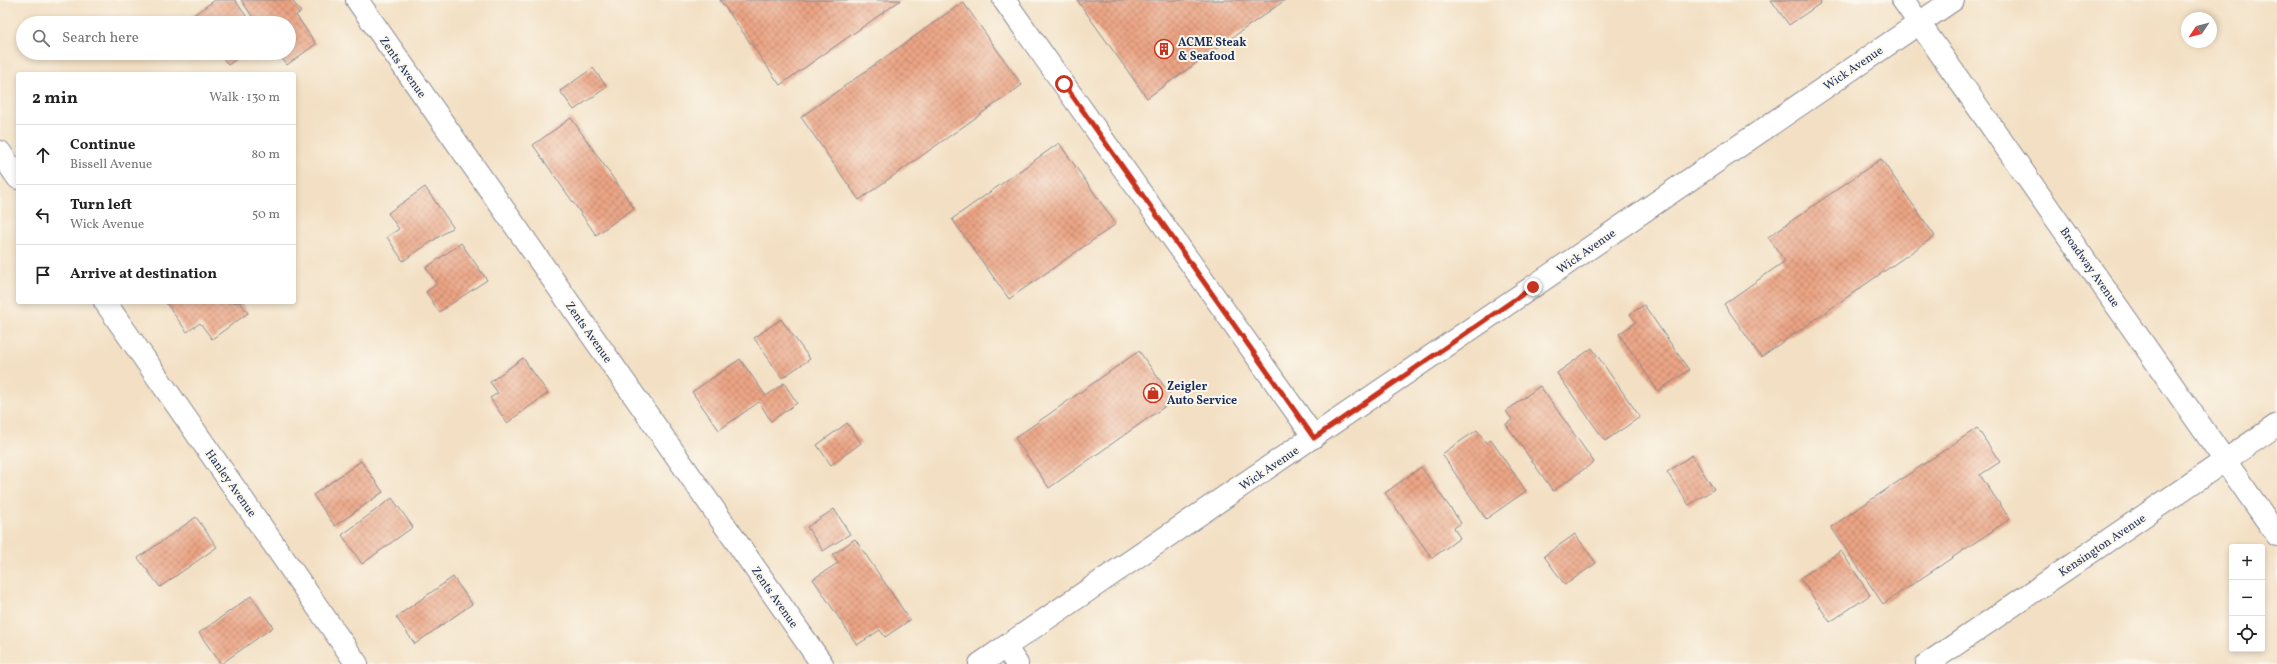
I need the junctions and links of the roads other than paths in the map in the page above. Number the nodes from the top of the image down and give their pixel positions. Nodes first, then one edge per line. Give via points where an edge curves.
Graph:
1 (357, 0) edge
2 (1004, 0) edge
3 (1902, 0) edge
4 (1953, 0) edge
5 (1919, 23) junction
6 (0, 152) edge
7 (16, 175) edge
8 (106, 304) edge
9 (2277, 425) edge
10 (1314, 438) junction
11 (2225, 461) junction
12 (2277, 535) edge
13 (1011, 655) edge
14 (357, 664) edge
15 (822, 664) edge
16 (980, 664) edge
17 (1927, 664) edge

1 - 15 street, Zents Avenue
2 - 10 street
3 - 5 street, Broadway Avenue
4 - 5 street, Wick Avenue
5 - 10 street, Wick Avenue
5 - 11 street, Broadway Avenue
6 - 7 street
8 - 14 street, Hanley Avenue
9 - 11 street, Kensington Avenue
10 - 13 street, Wick Avenue
11 - 12 street, Broadway Avenue
11 - 17 street, Kensington Avenue
13 - 16 street, Wick Avenue

